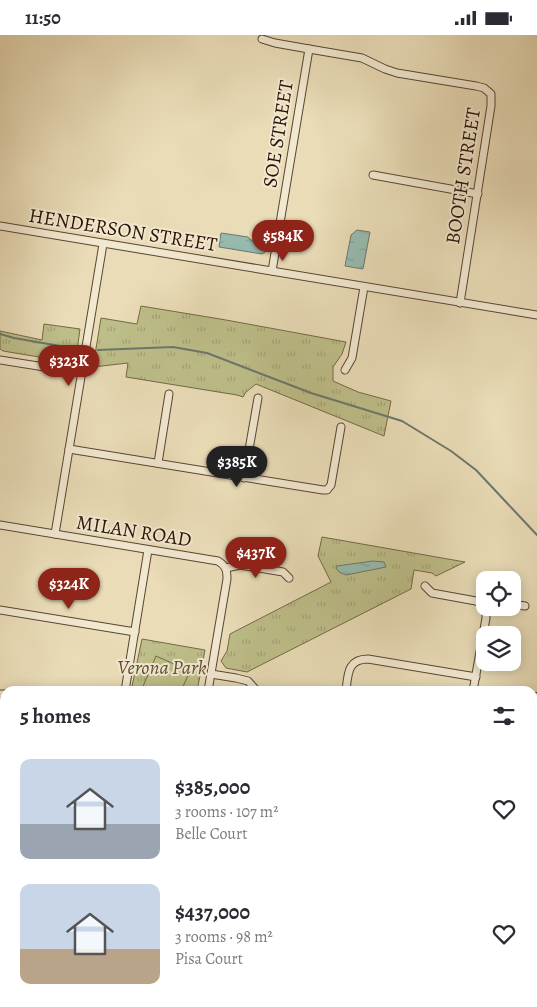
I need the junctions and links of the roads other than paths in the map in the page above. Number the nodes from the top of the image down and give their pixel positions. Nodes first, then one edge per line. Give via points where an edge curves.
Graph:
1 (262, 39) dead end
2 (309, 49) junction
3 (373, 175) dead end
4 (478, 193) junction
5 (0, 226) edge
6 (103, 243) junction
7 (272, 271) junction
8 (364, 287) junction
9 (460, 303) junction
10 (537, 315) edge
11 (0, 362) edge
12 (345, 370) dead end
13 (82, 373) junction
14 (169, 394) dead end
15 (258, 398) dead end
16 (341, 427) dead end
17 (69, 449) junction
18 (158, 463) junction
19 (244, 478) junction
20 (0, 525) edge
21 (55, 534) junction
22 (148, 550) junction
23 (226, 568) junction
24 (289, 578) dead end
25 (425, 586) dead end
26 (476, 601) edge
27 (521, 605) edge
28 (525, 606) dead end
29 (0, 610) edge
30 (486, 616) edge
31 (135, 632) junction
32 (211, 674) junction
33 (476, 677) junction
34 (126, 686) edge
35 (209, 686) edge
36 (252, 686) edge
37 (347, 686) edge
38 (474, 686) edge

1 - 2 street
2 - 4 street, BOOTH STREET via 356,56 397,73 476,86 488,91 491,106
2 - 7 street, SOE STREET
3 - 4 street
4 - 9 street, BOOTH STREET
5 - 6 street, HENDERSON STREET
6 - 7 street, HENDERSON STREET
6 - 13 street
7 - 8 street, HENDERSON STREET
8 - 9 street, HENDERSON STREET
8 - 12 street via 352,358
9 - 10 street, HENDERSON STREET
11 - 13 street
13 - 17 street
14 - 18 street
15 - 19 street
16 - 19 street via 331,485 327,489
17 - 18 street
17 - 21 street
18 - 19 street
20 - 21 street, MILAN ROAD
21 - 22 street, MILAN ROAD
22 - 23 street, MILAN ROAD via 218,561
22 - 31 street
23 - 24 street via 240,565 283,572
23 - 32 street
25 - 26 street via 432,593
27 - 28 street
29 - 31 street
30 - 33 street
31 - 34 street
32 - 35 street
32 - 36 street via 248,681
33 - 37 street via 360,659 351,666
33 - 38 street

